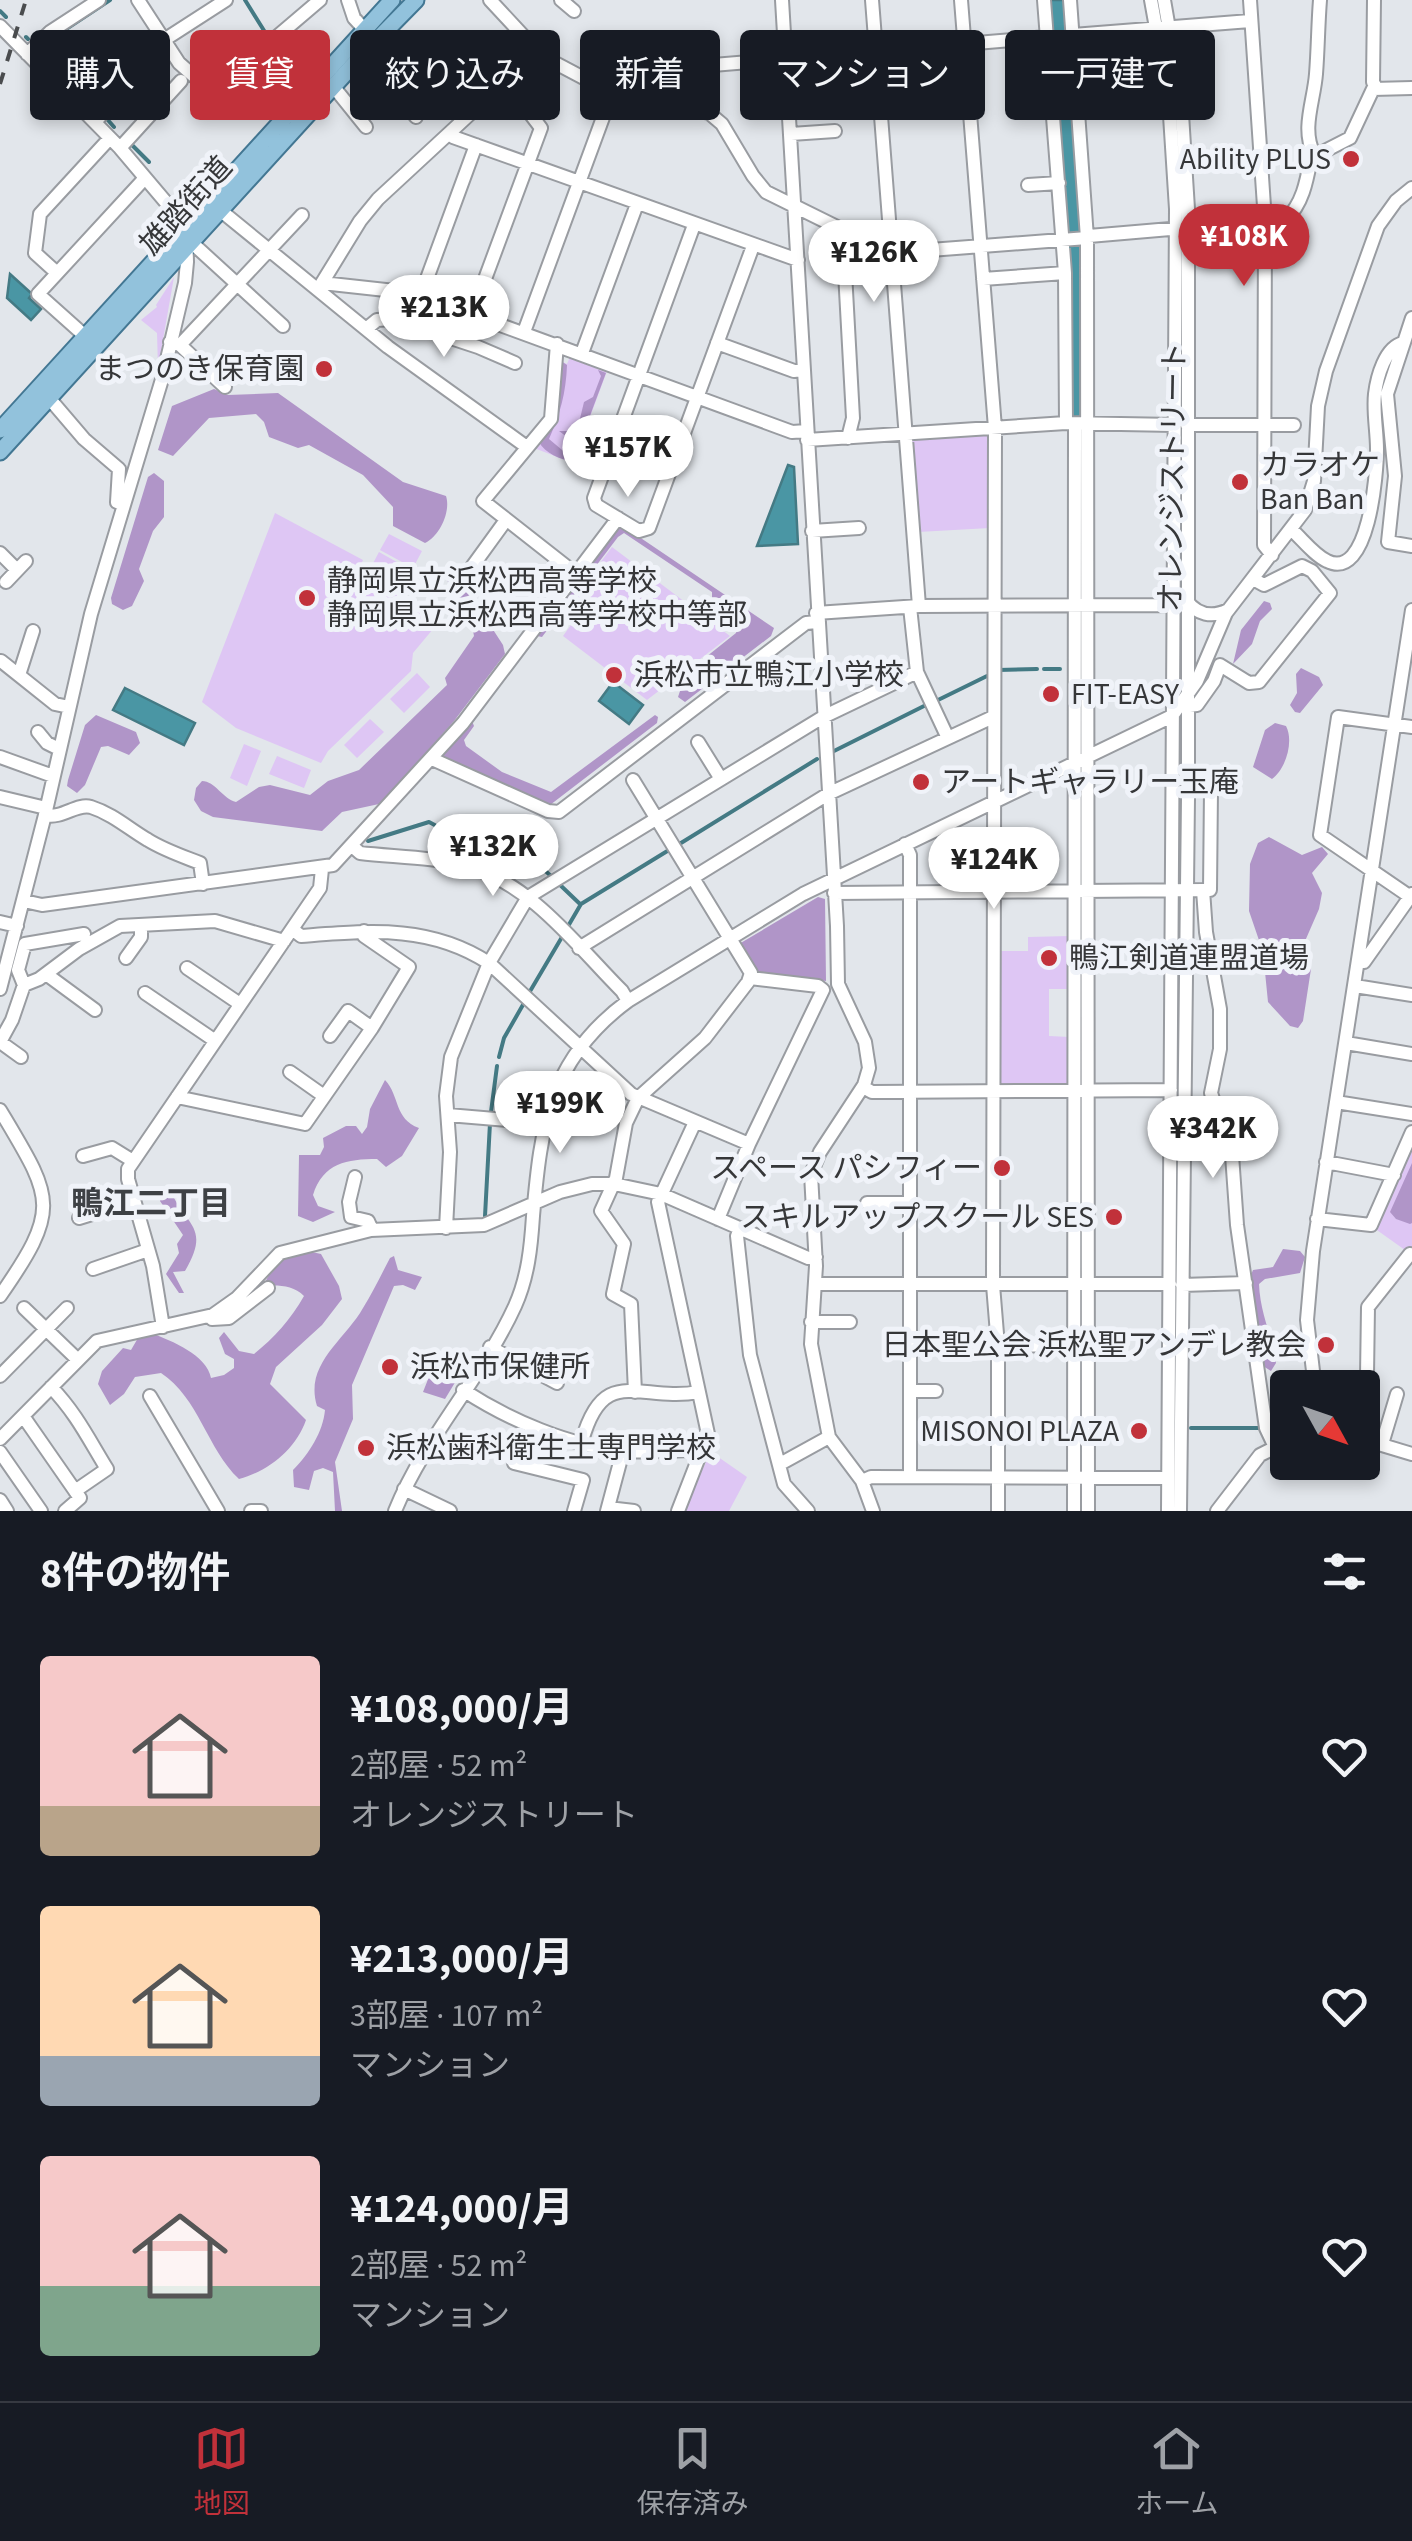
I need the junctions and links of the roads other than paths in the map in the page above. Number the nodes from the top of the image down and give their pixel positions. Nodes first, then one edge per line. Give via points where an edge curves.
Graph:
1 (99, 0) edge
2 (138, 0) edge
3 (226, 0) edge
4 (320, 0) edge
5 (348, 0) edge
6 (392, 0) edge
7 (416, 0) edge
8 (490, 0) edge
9 (561, 0) edge
10 (782, 0) edge
11 (872, 0) edge
12 (961, 0) edge
13 (1044, 0) edge
14 (1070, 0) edge
15 (1151, 0) edge
16 (1164, 0) edge
17 (1250, 0) edge
18 (1320, 0) edge
19 (1374, 0) edge
20 (574, 11) dead end
21 (1250, 22) junction
22 (0, 26) edge
23 (364, 29) junction
24 (1163, 29) junction
25 (158, 30) edge
26 (285, 30) edge
27 (386, 30) edge
28 (516, 30) edge
29 (784, 30) edge
30 (874, 30) edge
31 (964, 30) edge
32 (1046, 30) edge
33 (1073, 30) edge
34 (1148, 30) edge
35 (170, 36) edge
36 (170, 49) edge
37 (27, 54) junction
38 (350, 67) edge
39 (190, 73) edge
40 (333, 86) junction
41 (1376, 88) junction
42 (1412, 88) edge
43 (178, 89) dead end
44 (464, 120) edge
45 (535, 120) edge
46 (602, 120) edge
47 (716, 120) edge
48 (790, 120) edge
49 (881, 120) edge
50 (971, 120) edge
51 (1054, 120) edge
52 (1079, 120) edge
53 (95, 122) joint
54 (366, 128) dead end
55 (835, 130) dead end
56 (450, 133) junction
57 (791, 134) junction
58 (115, 143) junction
59 (476, 145) junction
60 (1314, 154) junction
61 (528, 164) junction
62 (145, 178) junction
63 (579, 183) junction
64 (1059, 183) junction
65 (1028, 186) dead end
66 (1412, 188) edge
67 (637, 204) junction
68 (796, 208) junction
69 (220, 210) junction
70 (302, 215) dead end
71 (1266, 221) junction
72 (694, 225) junction
73 (1182, 228) junction
74 (845, 231) junction
75 (1087, 237) junction
76 (188, 238) junction
77 (1065, 239) junction
78 (753, 246) junction
79 (980, 246) junction
80 (891, 250) junction
81 (268, 251) junction
82 (798, 260) junction
83 (57, 273) junction
84 (1065, 273) junction
85 (983, 279) junction
86 (237, 284) junction
87 (320, 286) junction
88 (420, 296) junction
89 (472, 314) junction
90 (1412, 318) edge
91 (283, 326) dead end
92 (366, 329) junction
93 (524, 332) junction
94 (85, 336) junction
95 (717, 343) junction
96 (1403, 343) junction
97 (175, 344) junction
98 (557, 344) junction
99 (582, 353) junction
100 (515, 364) dead end
101 (804, 370) junction
102 (639, 375) junction
103 (225, 387) dead end
104 (697, 396) junction
105 (48, 398) junction
106 (1076, 424) junction
107 (1181, 425) junction
108 (1264, 425) junction
109 (1294, 425) dead end
110 (995, 428) junction
111 (0, 430) edge
112 (807, 435) junction
113 (906, 435) junction
114 (848, 438) junction
115 (524, 445) dead end
116 (0, 452) edge
117 (139, 456) junction
118 (119, 469) junction
119 (124, 505) junction
120 (618, 518) junction
121 (506, 520) junction
122 (858, 528) dead end
123 (1292, 530) junction
124 (812, 531) junction
125 (1412, 546) edge
126 (0, 552) edge
127 (1272, 555) junction
128 (469, 571) dead end
129 (576, 574) junction
130 (1253, 579) junction
131 (6, 582) dead end
132 (1186, 600) junction
133 (995, 605) junction
134 (1172, 605) junction
135 (1081, 606) junction
136 (914, 607) junction
137 (1229, 609) junction
138 (1412, 610) edge
139 (817, 617) junction
140 (33, 630) dead end
141 (8, 670) edge
142 (917, 672) junction
143 (1187, 701) junction
144 (69, 707) junction
145 (993, 716) junction
146 (1172, 716) junction
147 (823, 717) junction
148 (1394, 725) junction
149 (1412, 728) edge
150 (38, 732) dead end
151 (948, 736) junction
152 (698, 742) dead end
153 (59, 749) junction
154 (0, 756) edge
155 (1088, 756) junction
156 (432, 759) junction
157 (1074, 763) junction
158 (53, 776) junction
159 (721, 779) junction
160 (633, 780) dead end
161 (1211, 790) dead end
162 (828, 794) junction
163 (0, 798) edge
164 (992, 802) junction
165 (46, 812) junction
166 (656, 818) junction
167 (905, 844) junction
168 (352, 846) junction
169 (322, 868) junction
170 (1372, 871) junction
171 (692, 876) junction
172 (203, 884) junction
173 (834, 886) junction
174 (1179, 890) junction
175 (1203, 890) junction
176 (993, 891) junction
177 (1081, 891) junction
178 (910, 892) junction
179 (1411, 896) edge
180 (528, 897) junction
181 (24, 901) junction
182 (0, 922) edge
183 (141, 925) junction
184 (17, 926) junction
185 (364, 931) junction
186 (84, 934) dead end
187 (288, 935) junction
188 (730, 939) junction
189 (579, 948) junction
190 (126, 958) dead end
191 (1358, 962) junction
192 (488, 963) junction
193 (188, 968) dead end
194 (46, 974) junction
195 (750, 978) junction
196 (24, 984) junction
197 (1355, 986) junction
198 (0, 989) edge
199 (145, 993) dead end
200 (1412, 995) edge
201 (628, 1001) junction
202 (240, 1004) junction
203 (95, 1010) dead end
204 (372, 1028) junction
205 (330, 1036) dead end
206 (214, 1040) junction
207 (0, 1042) edge
208 (1346, 1043) junction
209 (580, 1047) junction
210 (1412, 1054) edge
211 (21, 1058) dead end
212 (290, 1072) dead end
213 (863, 1087) junction
214 (993, 1091) junction
215 (1081, 1091) junction
216 (1177, 1091) junction
217 (910, 1092) junction
218 (1211, 1092) junction
219 (324, 1096) junction
220 (177, 1097) junction
221 (638, 1098) junction
222 (1336, 1102) junction
223 (0, 1110) edge
224 (1412, 1114) edge
225 (448, 1115) junction
226 (695, 1122) junction
227 (544, 1123) junction
228 (1411, 1136) edge
229 (750, 1144) junction
230 (83, 1156) dead end
231 (133, 1161) junction
232 (1326, 1162) junction
233 (1394, 1174) junction
234 (355, 1177) dead end
235 (613, 1184) junction
236 (661, 1194) junction
237 (134, 1201) junction
238 (534, 1203) junction
239 (867, 1203) dead end
240 (910, 1203) junction
241 (79, 1218) dead end
242 (718, 1219) junction
243 (1318, 1219) junction
244 (446, 1228) junction
245 (740, 1228) junction
246 (372, 1230) junction
247 (148, 1250) junction
248 (1410, 1254) edge
249 (816, 1257) junction
250 (93, 1269) dead end
251 (815, 1284) junction
252 (1081, 1284) junction
253 (1246, 1284) junction
254 (910, 1285) junction
255 (993, 1285) junction
256 (1176, 1285) junction
257 (268, 1288) dead end
258 (0, 1296) edge
259 (24, 1308) dead end
260 (67, 1308) dead end
261 (211, 1316) junction
262 (810, 1322) junction
263 (850, 1322) dead end
264 (164, 1327) junction
265 (46, 1329) junction
266 (1074, 1345) junction
267 (998, 1346) junction
268 (490, 1347) junction
269 (78, 1360) junction
270 (1313, 1370) edge
271 (1367, 1370) edge
272 (0, 1376) edge
273 (557, 1383) dead end
274 (51, 1387) junction
275 (463, 1390) junction
276 (910, 1391) junction
277 (936, 1391) dead end
278 (635, 1392) junction
279 (698, 1392) junction
280 (1397, 1394) dead end
281 (150, 1396) dead end
282 (23, 1416) junction
283 (1270, 1432) edge
284 (830, 1437) junction
285 (0, 1440) edge
286 (582, 1441) junction
287 (1382, 1444) joint
288 (1270, 1449) edge
289 (622, 1450) junction
290 (0, 1452) edge
291 (702, 1454) junction
292 (1412, 1454) edge
293 (514, 1463) dead end
294 (780, 1464) junction
295 (910, 1477) junction
296 (998, 1477) junction
297 (1081, 1477) junction
298 (1168, 1478) junction
299 (862, 1482) junction
300 (404, 1490) junction
301 (75, 1491) junction
302 (0, 1500) edge
303 (1223, 1509) edge
304 (607, 1510) edge
305 (7, 1511) edge
306 (40, 1511) edge
307 (65, 1511) edge
308 (218, 1511) edge
309 (250, 1511) edge
310 (261, 1511) edge
311 (395, 1511) edge
312 (450, 1511) edge
313 (574, 1511) edge
314 (634, 1511) edge
315 (678, 1511) edge
316 (808, 1511) edge
317 (873, 1511) edge
318 (998, 1511) edge
319 (1074, 1511) edge
320 (1088, 1511) edge
321 (1168, 1511) edge
322 (1180, 1511) edge

1 - 37 street
2 - 25 street
3 - 35 street
4 - 26 street
5 - 23 street
6 - 23 main road, 雄踏街道
7 - 27 main road, 雄踏街道
8 - 28 street
9 - 20 street
10 - 29 street
11 - 30 street
12 - 31 street
13 - 32 street
14 - 33 street
15 - 24 street, オレンジストリート
16 - 24 street, オレンジストリート
17 - 21 street
18 - 60 street via 1309,112
19 - 41 street
21 - 24 street
21 - 71 street
22 - 37 street
23 - 76 main road, 雄踏街道
24 - 34 street
24 - 73 street, オレンジストリート
36 - 39 street
37 - 53 street
38 - 40 main road, 雄踏街道
40 - 54 street
40 - 69 main road, 雄踏街道
41 - 42 street
41 - 60 street via 1350,138
43 - 58 street
44 - 56 street
45 - 61 street via 541,128
46 - 63 street
47 - 68 street via 759,185
48 - 57 street
49 - 80 street
50 - 79 street
51 - 64 street
52 - 75 street
53 - 58 street
55 - 57 street
56 - 59 street
56 - 87 street via 368,210
57 - 68 street
58 - 62 street
58 - 83 street via 40,214 35,253
59 - 61 street
59 - 88 street
60 - 71 street via 1292,215
61 - 63 street
61 - 89 street
62 - 76 street
62 - 83 street
63 - 67 street
63 - 93 street
64 - 65 street
64 - 77 street
66 - 123 street via 1378,226 1332,353 1318,406 1312,491
67 - 72 street
67 - 99 street
68 - 74 street
68 - 82 street
69 - 76 main road, 雄踏街道
69 - 81 street
70 - 81 street
71 - 73 street
71 - 108 street
72 - 78 street
72 - 102 street
73 - 75 street
73 - 107 street, オレンジストリート
74 - 80 street
74 - 114 street via 853,418
75 - 77 street
75 - 106 street
76 - 86 street
76 - 94 main road, 雄踏街道
76 - 97 street
76 - 105 main road, 雄踏街道
77 - 79 street
77 - 84 street
78 - 82 street
78 - 95 street
79 - 80 street
79 - 85 street
80 - 113 street
81 - 86 street
81 - 87 street
82 - 101 street
83 - 94 street via 38,294
84 - 85 street
84 - 106 street
85 - 110 street
86 - 91 street
86 - 97 street
87 - 88 street
87 - 92 street
88 - 89 street
89 - 93 street
90 - 96 street
92 - 100 street via 393,319
92 - 115 street
93 - 98 street
94 - 111 main road, 雄踏街道
95 - 101 street
95 - 104 street
96 - 123 street via 1390,350 1376,389 1375,485 1358,551 1334,563
96 - 125 street via 1387,394 1395,476 1388,542
97 - 103 street
97 - 117 street
98 - 99 street
98 - 121 street via 551,418 483,501
99 - 102 street
101 - 112 street
102 - 104 street
102 - 120 street via 594,498
104 - 112 street
104 - 120 street via 649,528 639,531
105 - 116 main road, 雄踏街道
105 - 118 street
106 - 107 street
106 - 110 street
106 - 135 street
107 - 108 street
107 - 132 street, オレンジストリート
107 - 134 street, オレンジストリート
108 - 109 street
108 - 127 street via 1264,546
110 - 113 street
110 - 133 street
112 - 114 street
112 - 124 street
113 - 114 street
113 - 136 street
117 - 118 street
117 - 119 street
118 - 119 street via 116,502
119 - 144 street
120 - 129 street
121 - 128 street
121 - 129 street
122 - 124 street
123 - 127 street
124 - 139 street
126 - 131 street via 21,566
127 - 130 street
129 - 156 street
130 - 137 street
130 - 143 street via 1264,585 1302,566 1330,592 1260,682 1220,665 1196,705
132 - 137 street via 1202,613
132 - 143 street, オレンジストリート
133 - 135 street
133 - 136 street
133 - 145 street
134 - 135 street
134 - 146 street, オレンジストリート
135 - 155 street
135 - 157 street
136 - 139 street
136 - 142 street
137 - 143 street
138 - 148 street
139 - 147 street
139 - 156 street via 559,812
140 - 141 street
141 - 144 street
142 - 147 street
142 - 151 street
143 - 146 street
143 - 174 street, オレンジストリート
144 - 153 street
145 - 151 street
145 - 164 street
146 - 155 street
146 - 174 street, オレンジストリート
147 - 159 street
147 - 162 street
148 - 149 street
148 - 170 street
148 - 170 street via 1338,717 1320,834
150 - 153 street
151 - 162 street
152 - 159 street
153 - 158 street
154 - 158 street
155 - 157 street
155 - 177 street
156 - 168 street
157 - 164 street
157 - 177 street
158 - 165 street
159 - 166 street
160 - 166 street
161 - 175 street via 1210,890
162 - 171 street
162 - 173 street
163 - 165 street
164 - 167 street
164 - 176 street
165 - 172 street via 56,818 84,806 123,822 200,863
165 - 181 street
166 - 171 street
166 - 180 street
167 - 173 street
167 - 178 street
168 - 169 street
168 - 180 street via 360,853 462,865
169 - 172 street
169 - 187 street via 322,884
170 - 179 street
170 - 191 street
171 - 188 street
171 - 189 street
172 - 181 street via 42,905
173 - 178 street
173 - 188 street
173 - 213 street via 836,975 868,1051
174 - 175 street
174 - 177 street
174 - 216 street
175 - 218 street via 1220,1009
176 - 177 street
176 - 178 street
176 - 214 street
177 - 215 street
178 - 217 street
179 - 191 street
180 - 189 street
180 - 192 street
181 - 184 street
182 - 184 street
183 - 187 street via 216,921
183 - 190 street
183 - 194 street via 113,928
184 - 198 street
185 - 187 street
185 - 192 street via 432,936
185 - 204 street via 409,967
186 - 196 street via 26,944 18,970
187 - 202 street
188 - 195 street
188 - 201 street
189 - 201 street
191 - 197 street
192 - 209 street
192 - 225 street via 452,1057
193 - 202 street
194 - 196 street
194 - 203 street
195 - 221 street via 705,1038
195 - 229 street via 824,990
196 - 207 street
197 - 200 street
197 - 208 street
199 - 206 street
201 - 209 street
202 - 206 street
204 - 205 street via 348,1011
204 - 219 street
206 - 220 street
207 - 211 street
208 - 210 street
208 - 222 street
209 - 221 street
209 - 227 street
212 - 219 street
213 - 217 street
213 - 249 street via 811,1174
214 - 215 street
214 - 217 street
214 - 255 street
215 - 216 street
215 - 252 street
216 - 218 street
216 - 256 street
217 - 240 street
218 - 253 street via 1232,1155
219 - 220 street via 305,1124
220 - 231 street
221 - 226 street
221 - 235 street
222 - 224 street
222 - 232 street
223 - 258 street via 36,1172 44,1211 37,1240
225 - 227 street
225 - 244 street
226 - 229 street
226 - 236 street
227 - 238 street
228 - 233 street
229 - 242 street
230 - 231 street via 112,1148
231 - 237 street via 127,1174
232 - 233 street
232 - 243 street
233 - 243 street via 1370,1225
234 - 246 street via 351,1217 368,1221
235 - 236 street
235 - 238 street via 571,1188
235 - 278 street via 602,1211 624,1244 613,1294 630,1304
236 - 242 street
236 - 279 street
237 - 241 street
237 - 247 street
238 - 244 street via 490,1223
238 - 268 street via 524,1281
239 - 240 street
240 - 254 street
242 - 245 street
243 - 270 street via 1306,1320
244 - 246 street
245 - 249 street
245 - 294 street via 750,1354
246 - 261 street via 280,1253
247 - 250 street
247 - 264 street
248 - 271 street via 1368,1307
249 - 251 street
251 - 254 street
251 - 262 street
252 - 255 street
252 - 256 street
252 - 266 street
252 - 297 street
253 - 256 street
253 - 283 street
254 - 255 street
254 - 276 street
255 - 267 street
256 - 298 street
256 - 322 street
257 - 261 street via 229,1318
259 - 265 street
260 - 265 street
261 - 264 street
262 - 263 street
262 - 284 street
264 - 269 street via 102,1338
265 - 269 street
265 - 272 street
266 - 267 street
266 - 297 street
267 - 296 street
268 - 273 street
268 - 275 street
269 - 274 street
274 - 282 street
274 - 301 street via 82,1422 107,1469
275 - 286 street via 520,1421
275 - 300 street
276 - 277 street
276 - 295 street
278 - 279 street
278 - 286 street via 614,1391 599,1400
279 - 291 street via 708,1434
280 - 287 street
281 - 308 street
282 - 285 street
282 - 301 street
284 - 294 street
284 - 299 street
286 - 289 street
287 - 292 street
288 - 303 street
289 - 291 street
289 - 304 street
290 - 306 street
291 - 315 street
293 - 313 street via 583,1480
294 - 316 street via 784,1484
295 - 296 street
295 - 299 street
296 - 297 street
296 - 318 street
297 - 298 street
297 - 319 street
297 - 320 street
298 - 321 street
299 - 317 street
300 - 311 street
300 - 312 street
301 - 307 street via 79,1501
302 - 305 street
304 - 314 street
309 - 310 street

